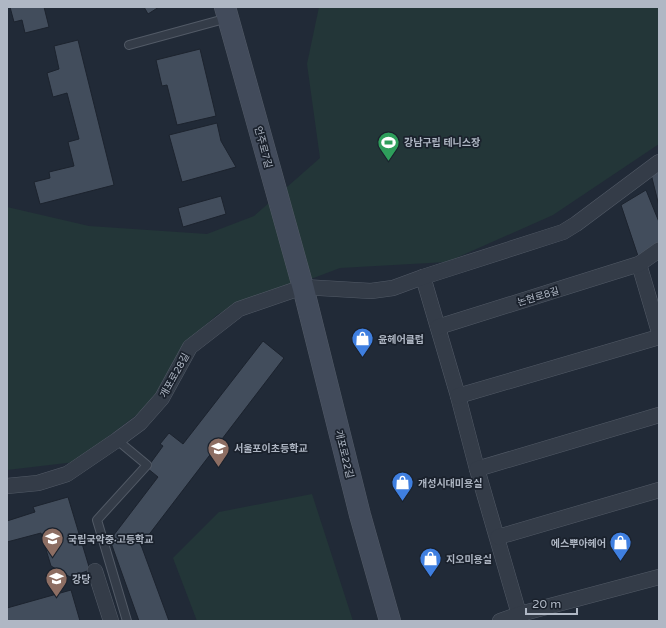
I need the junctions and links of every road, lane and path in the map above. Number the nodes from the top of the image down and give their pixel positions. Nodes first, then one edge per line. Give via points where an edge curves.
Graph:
1 (227, 12) edge
2 (129, 45) dead end
3 (659, 162) edge
4 (659, 250) edge
5 (639, 264) junction
6 (423, 277) junction
7 (303, 287) junction
8 (438, 327) junction
9 (659, 332) edge
10 (659, 337) edge
11 (458, 396) junction
12 (659, 415) edge
13 (117, 440) junction
14 (477, 469) junction
15 (7, 486) edge
16 (659, 490) edge
17 (498, 537) junction
18 (95, 571) dead end
19 (659, 577) edge
20 (520, 618) edge
21 (111, 621) edge
22 (127, 621) edge
23 (390, 621) edge
24 (500, 621) edge

1 - 2 lane
1 - 7 street, 언주로7길
3 - 6 street via 563,232
4 - 5 street, 논현로8길
5 - 8 street, 논현로8길
5 - 9 street
6 - 7 street via 392,288 372,291
6 - 8 street
7 - 13 street, 개포로28길 via 239,309 190,347 162,398 140,423
7 - 23 street, 개포로22길 via 360,515
8 - 11 street
10 - 11 street
11 - 14 street
12 - 14 street
13 - 15 street, 개포로28길 via 67,474 38,483
13 - 22 lane via 147,465 97,520
14 - 17 street
16 - 17 street
17 - 20 street
18 - 21 street
19 - 20 street
20 - 24 street

